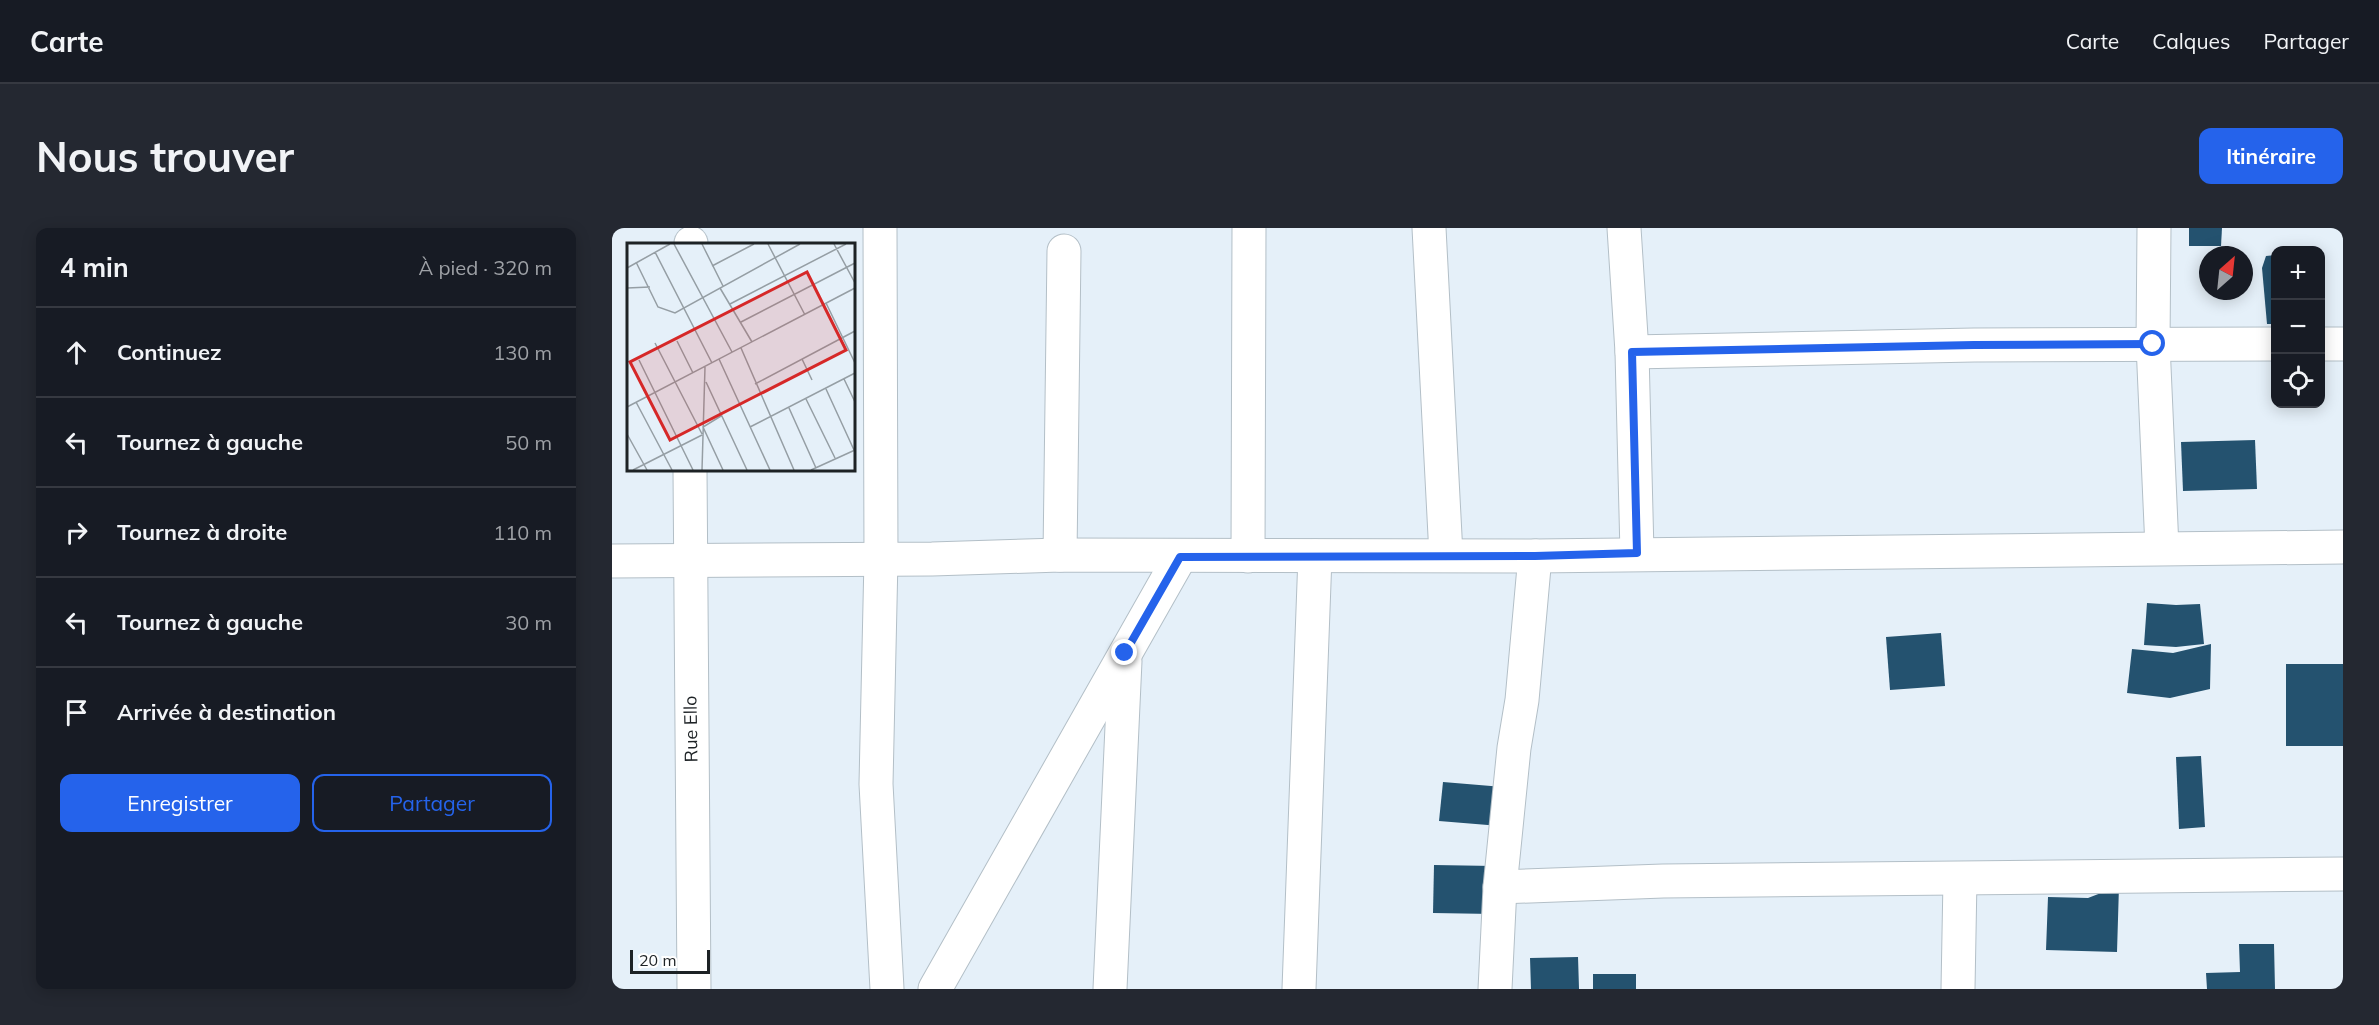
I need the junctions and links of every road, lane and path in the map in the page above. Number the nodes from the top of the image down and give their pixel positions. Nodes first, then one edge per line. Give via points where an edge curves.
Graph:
1 (880, 228) edge
2 (1249, 228) edge
3 (1429, 228) edge
4 (1624, 228) edge
5 (2154, 228) edge
6 (1064, 251) dead end
7 (2153, 344) junction
8 (2271, 344) edge
9 (2325, 344) edge
10 (2343, 344) edge
11 (1632, 352) junction
12 (690, 471) edge
13 (2343, 547) edge
14 (2162, 548) junction
15 (1637, 553) junction
16 (1060, 555) junction
17 (1446, 555) junction
18 (1248, 556) junction
19 (1315, 556) junction
20 (1535, 556) junction
21 (1180, 557) junction
22 (881, 559) junction
23 (612, 561) edge
24 (690, 561) junction
25 (1125, 653) junction
26 (2343, 874) edge
27 (1960, 879) junction
28 (1500, 887) junction
29 (694, 989) edge
30 (887, 989) edge
31 (935, 989) edge
32 (1110, 989) edge
33 (1299, 989) edge
34 (1495, 989) edge
35 (1958, 989) edge

1 - 22 street
2 - 18 street
3 - 17 street
4 - 11 street
5 - 7 street
6 - 16 street
7 - 8 street
7 - 11 street
7 - 14 street
9 - 10 street
11 - 15 street
12 - 24 street, Rue Ello
13 - 14 street
14 - 15 street
15 - 20 street
16 - 21 street
16 - 22 street
17 - 19 street
17 - 20 street
18 - 19 street
18 - 21 street
19 - 33 street
20 - 28 street
21 - 25 street
22 - 24 street
22 - 30 street via 876,784
23 - 24 street
24 - 29 street, Rue Ello
25 - 31 street
25 - 32 street
26 - 27 street
27 - 28 street via 1662,881
27 - 35 street
28 - 34 street

